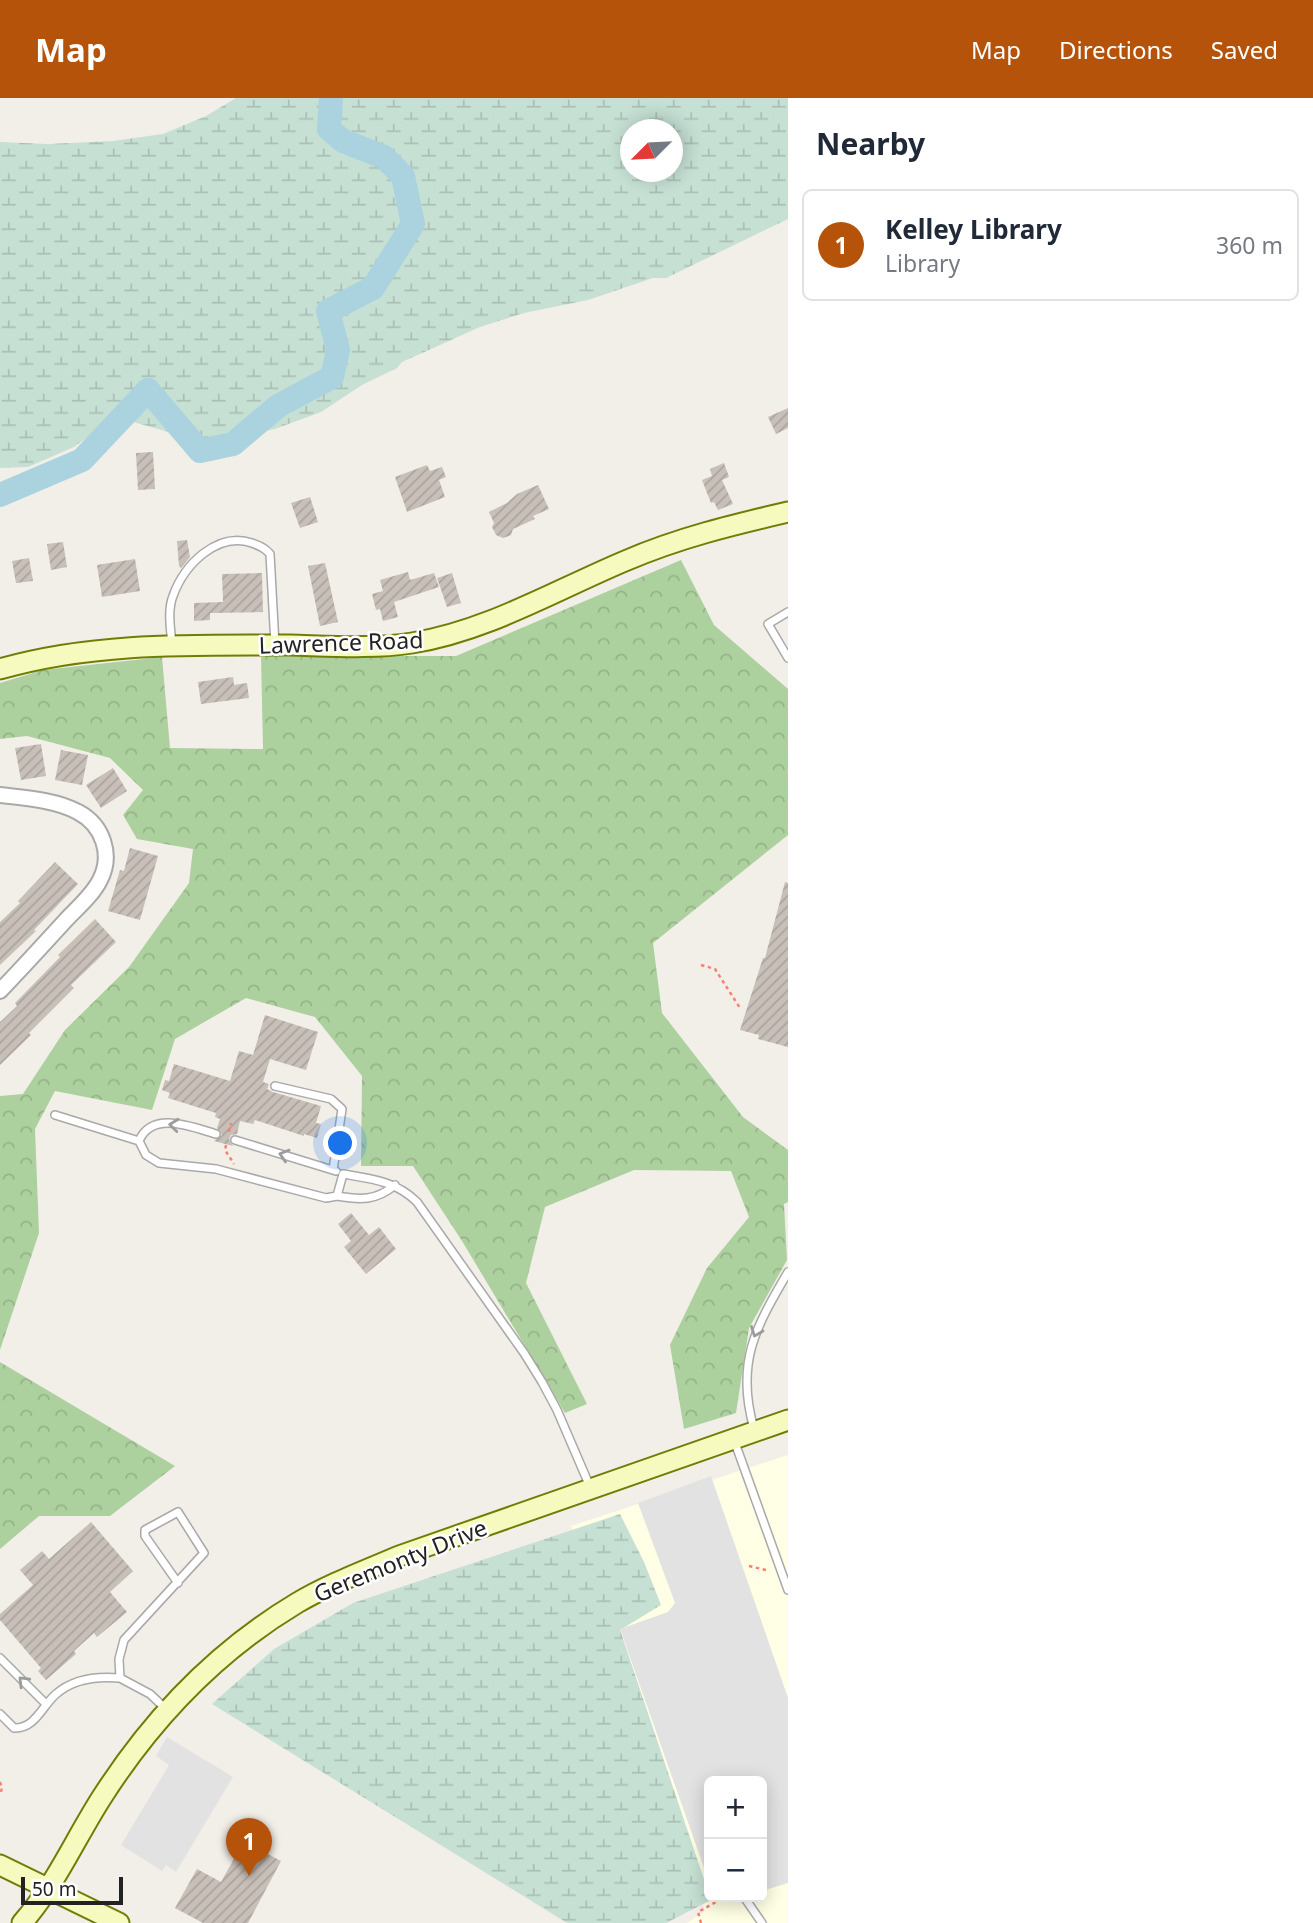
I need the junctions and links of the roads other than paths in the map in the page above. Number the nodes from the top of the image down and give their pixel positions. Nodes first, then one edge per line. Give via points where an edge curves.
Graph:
1 (788, 512) edge
2 (788, 612) edge
3 (275, 645) junction
4 (172, 646) junction
5 (788, 658) edge
6 (0, 670) edge
7 (0, 794) edge
8 (0, 991) edge
9 (275, 1086) dead end
10 (55, 1115) dead end
11 (216, 1134) dead end
12 (235, 1140) dead end
13 (139, 1141) junction
14 (333, 1170) junction
15 (344, 1174) junction
16 (395, 1185) junction
17 (337, 1196) junction
18 (788, 1272) edge
19 (788, 1420) edge
20 (755, 1432) junction
21 (734, 1439) junction
22 (591, 1489) junction
23 (786, 1579) edge
24 (178, 1583) junction
25 (788, 1590) edge
26 (0, 1658) edge
27 (120, 1678) junction
28 (46, 1704) junction
29 (168, 1710) junction
30 (0, 1714) edge
31 (0, 1865) edge
32 (49, 1888) junction
33 (747, 1902) edge
34 (22, 1923) edge
35 (118, 1923) edge
36 (762, 1923) edge

1 - 3 street, Lawrence Road via 675,541 441,637 409,643
2 - 5 lane via 768,624
3 - 4 street, Lawrence Road
3 - 4 lane via 270,554 262,546 235,540 204,552 176,591 170,613
4 - 6 street, Lawrence Road via 93,651 30,660
7 - 8 street via 79,812 98,828 106,859 100,880 87,898
9 - 14 lane via 331,1099 342,1109
10 - 13 lane
11 -> 13 lane via 166,1122 149,1128
14 -> 12 lane
13 - 17 lane via 146,1155 159,1163 216,1169 326,1198
14 - 15 lane
15 - 16 lane
15 - 17 lane
16 - 17 lane via 385,1194 363,1200
16 - 22 lane via 429,1217 524,1353 557,1410
18 -> 20 lane via 751,1345 747,1394
19 - 20 street, Geremonty Drive
20 - 21 street, Geremonty Drive
21 - 22 street, Geremonty Drive
21 - 23 lane
22 - 29 street, Geremonty Drive via 340,1580 298,1602 234,1647
23 - 25 lane
24 - 24 lane via 204,1553 178,1513 145,1530
24 - 27 lane via 124,1640
28 -> 26 lane
27 - 28 lane via 76,1682
27 - 29 lane
28 - 30 lane via 33,1721 20,1728
29 - 32 street, Geremonty Drive via 115,1777
31 - 32 street
32 - 34 street, Geremonty Drive
32 - 35 street
33 - 36 lane

